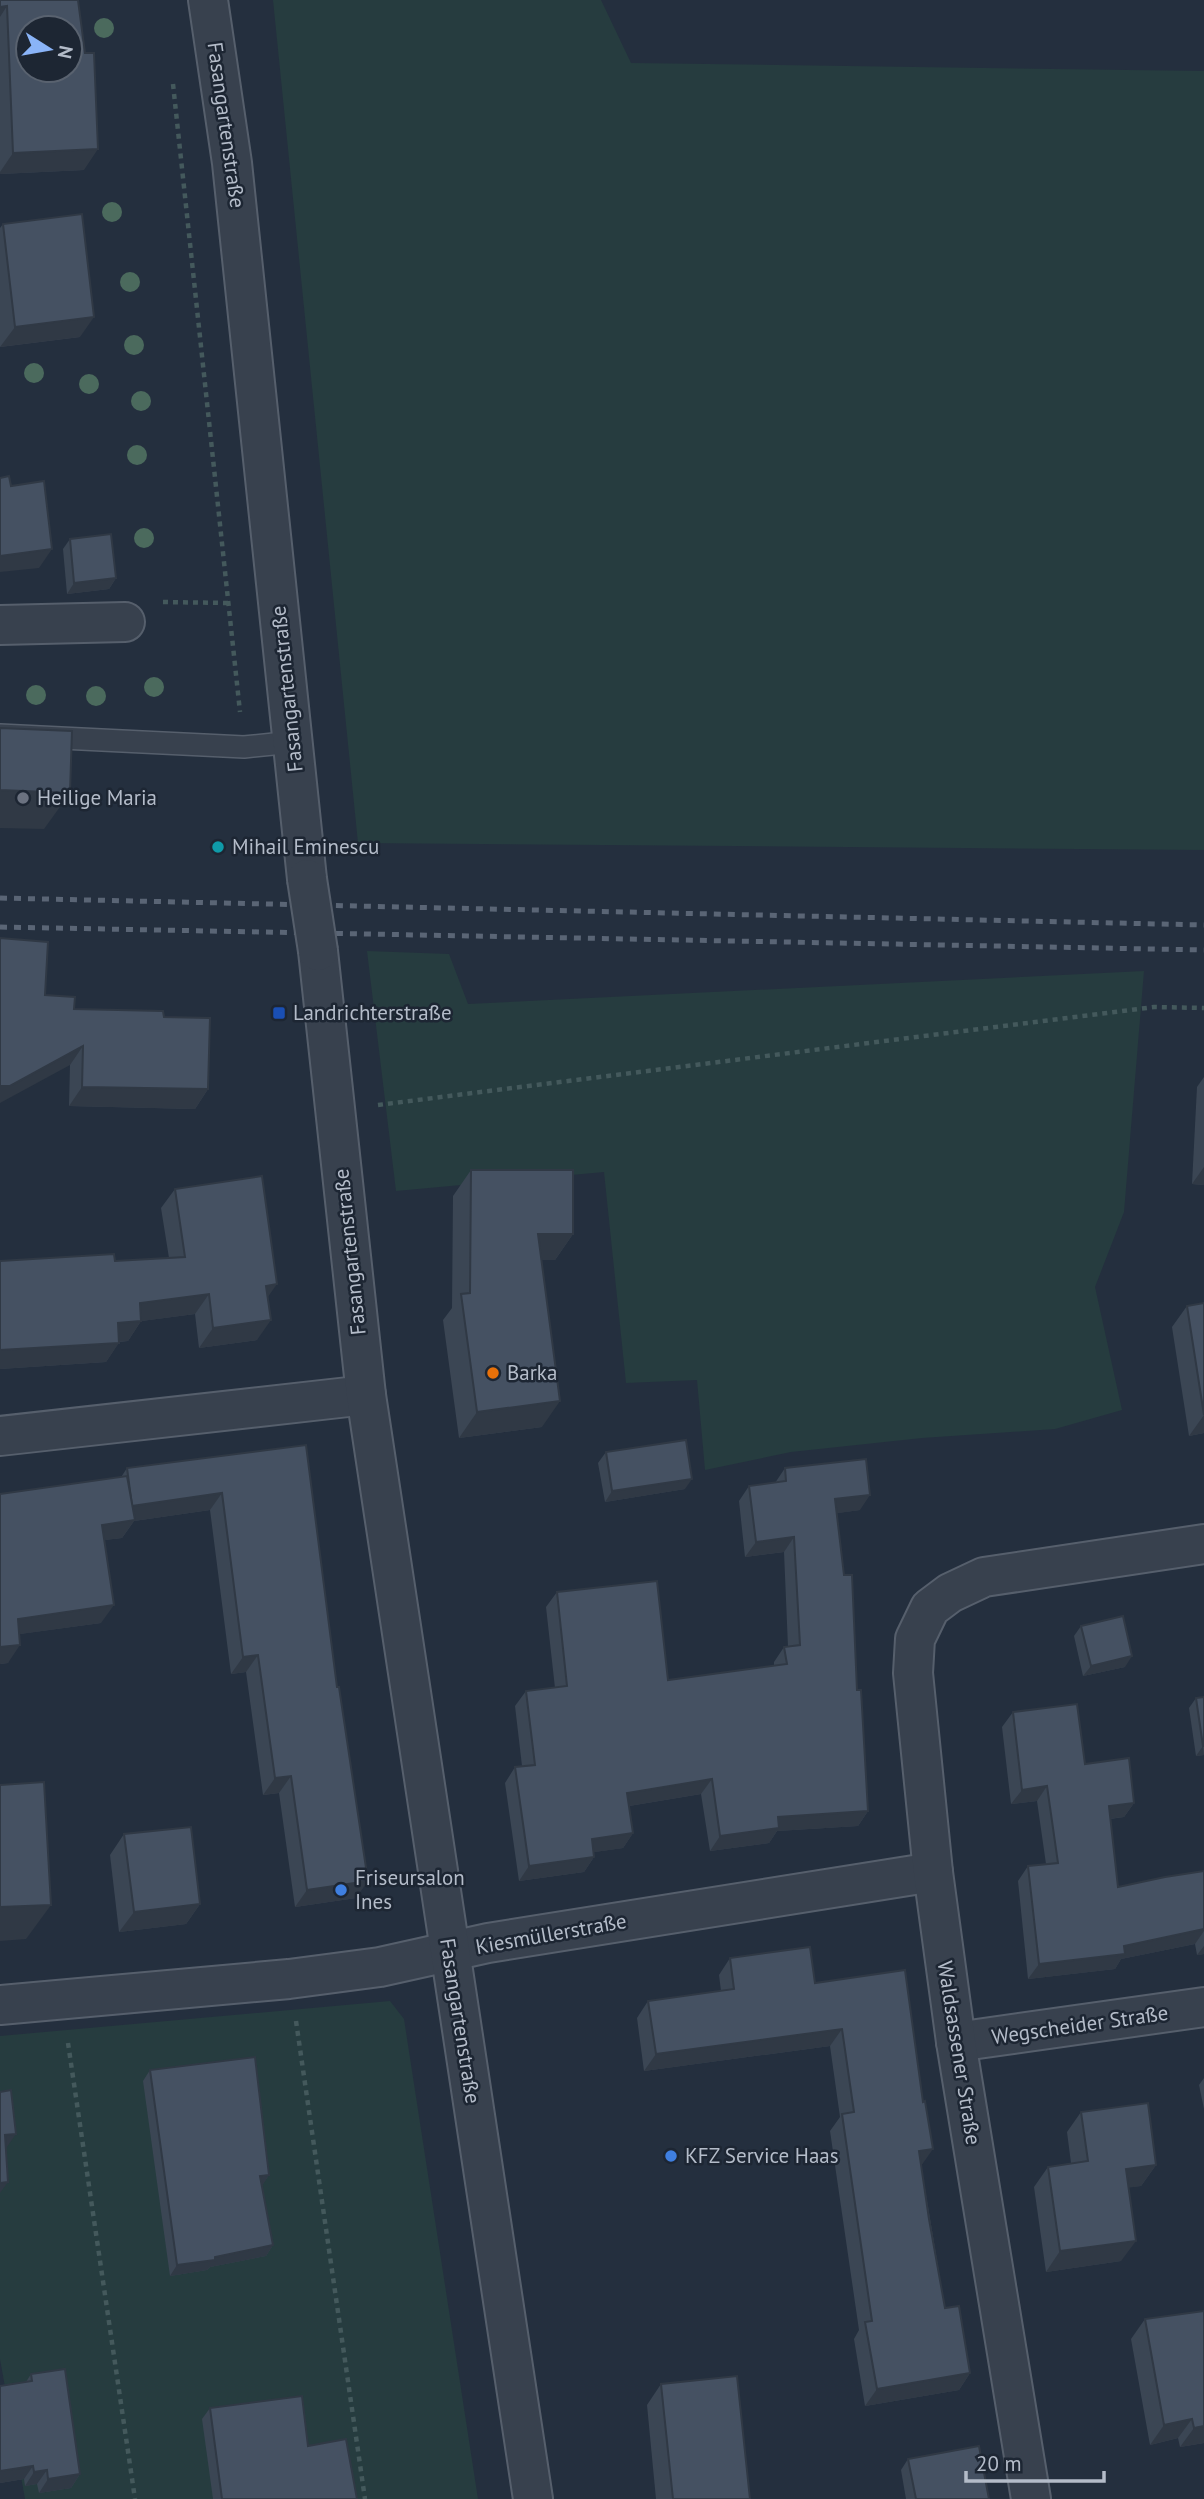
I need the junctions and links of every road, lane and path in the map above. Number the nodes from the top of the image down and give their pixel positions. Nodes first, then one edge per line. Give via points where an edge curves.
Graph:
1 (208, 0) edge
2 (173, 80) dead end
3 (228, 603) junction
4 (125, 622) joint
5 (0, 625) edge
6 (0, 735) edge
7 (293, 742) junction
8 (236, 746) junction
9 (1204, 1008) edge
10 (367, 1107) dead end
11 (366, 1395) junction
12 (0, 1436) edge
13 (1204, 1544) edge
14 (933, 1872) junction
15 (449, 1952) junction
16 (289, 1979) junction
17 (64, 2001) junction
18 (0, 2005) edge
19 (1204, 2007) edge
20 (956, 2042) junction
21 (135, 2499) edge
22 (365, 2499) edge
23 (533, 2499) edge
24 (1031, 2499) edge

1 - 7 street, Fasangartenstraße via 232,163
2 - 3 path
3 - 4 path via 161,602 145,606
3 - 8 path
4 - 5 street
6 - 8 lane
7 - 8 lane
7 - 11 street, Fasangartenstraße, bridge
9 - 10 path via 1154,1007
11 - 12 street
11 - 15 street, Fasangartenstraße
13 - 14 street, Waldsassener Straße via 984,1577 930,1608 915,1639 913,1673
14 - 15 street, Kiesmüllerstraße
14 - 20 street, Waldsassener Straße
15 - 16 street, Kiesmüllerstraße
15 - 23 street, Fasangartenstraße
16 - 17 street, Kiesmüllerstraße
16 - 22 path
17 - 18 street, Kiesmüllerstraße
17 - 21 path
19 - 20 street, Wegscheider Straße
20 - 24 street, Waldsassener Straße

